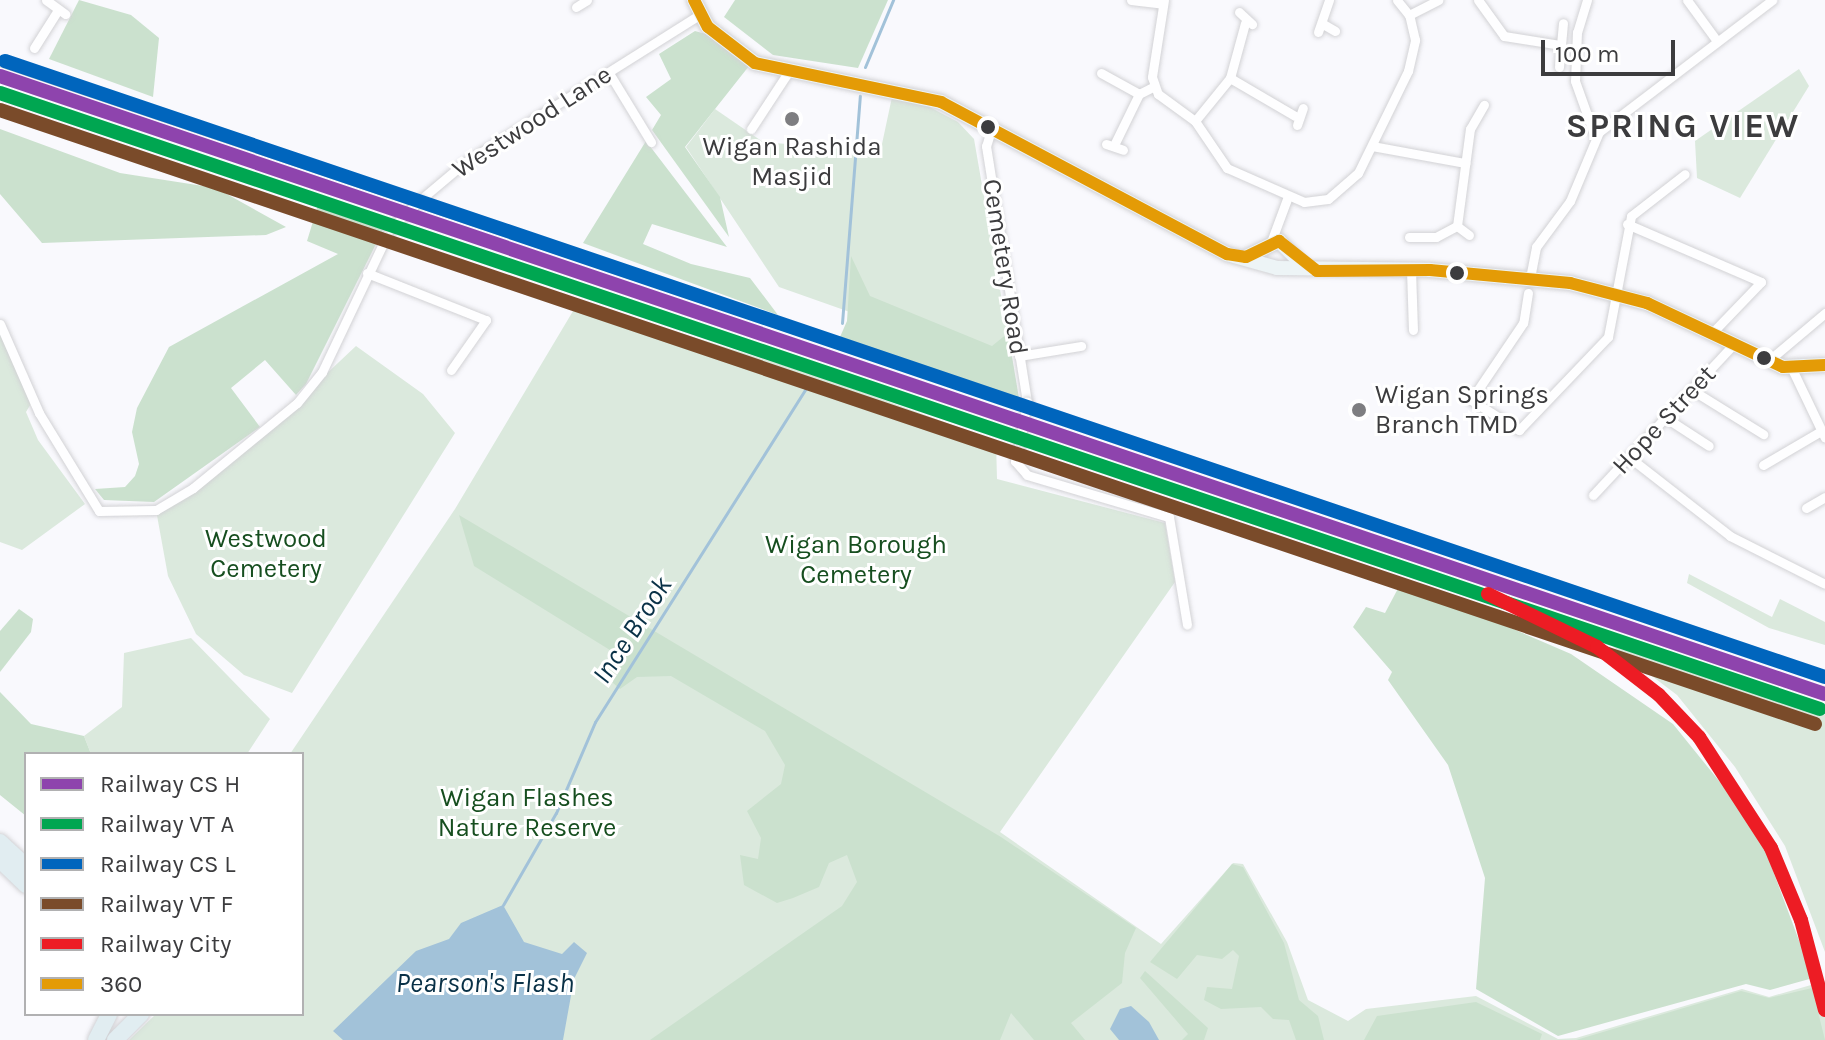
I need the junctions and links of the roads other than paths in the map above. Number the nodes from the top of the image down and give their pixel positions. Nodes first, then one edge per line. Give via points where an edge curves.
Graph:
1 (46, 0) edge
2 (587, 0) edge
3 (694, 0) edge
4 (1131, 0) edge
5 (1329, 0) edge
6 (1397, 0) edge
7 (1438, 0) edge
8 (1478, 0) edge
9 (1587, 0) edge
10 (1687, 0) edge
11 (1772, 0) edge
12 (1163, 2) edge
13 (576, 7) dead end
14 (1239, 12) dead end
15 (699, 15) junction
16 (1409, 15) junction
17 (1563, 23) dead end
18 (1335, 31) dead end
19 (1717, 41) junction
20 (1561, 45) junction
21 (34, 48) dead end
22 (1559, 67) dead end
23 (609, 73) junction
24 (1101, 73) dead end
25 (787, 74) junction
26 (1230, 78) junction
27 (1153, 87) junction
28 (1139, 94) junction
29 (1484, 105) dead end
30 (1465, 108) dead end
31 (1298, 116) dead end
32 (1475, 116) junction
33 (1195, 121) junction
34 (751, 129) dead end
35 (991, 130) junction
36 (1595, 137) junction
37 (651, 142) dead end
38 (1115, 146) dead end
39 (1372, 146) junction
40 (1465, 163) junction
41 (1685, 174) dead end
42 (1287, 199) junction
43 (1627, 224) junction
44 (1457, 226) junction
45 (1469, 235) dead end
46 (1409, 237) dead end
47 (1279, 251) junction
48 (1246, 257) junction
49 (1411, 270) junction
50 (367, 273) junction
51 (1616, 291) junction
52 (1526, 294) junction
53 (1825, 313) edge
54 (0, 324) edge
55 (1413, 330) dead end
56 (1711, 334) junction
57 (1733, 345) junction
58 (1081, 346) dead end
59 (1019, 356) junction
60 (1768, 361) junction
61 (1825, 365) edge
62 (1792, 369) junction
63 (451, 370) dead end
64 (1692, 390) junction
65 (1666, 418) junction
66 (1763, 434) dead end
67 (1823, 435) edge
68 (1709, 446) dead end
69 (1629, 457) junction
70 (1763, 465) dead end
71 (1593, 495) dead end
72 (1825, 497) edge
73 (1806, 508) dead end
74 (1825, 584) edge
75 (1187, 625) dead end
76 (0, 842) edge
77 (0, 860) edge
78 (24, 864) edge
79 (24, 883) edge
80 (108, 1016) edge
81 (139, 1016) edge
82 (96, 1040) edge
83 (115, 1040) edge

1 - 21 street via 62,12
2 - 13 street
3 - 15 main road
4 - 12 street
5 - 18 street via 1320,28
6 - 16 street
7 - 16 street
8 - 20 street via 1504,36
9 - 36 street via 1577,32 1575,81
10 - 19 street
11 - 19 street
12 - 27 street
14 - 26 street via 1248,24
15 - 23 street, Westwood Lane
15 - 25 main road via 755,63
16 - 39 street via 1412,62
17 - 20 street
19 - 36 street
20 - 22 street
23 - 37 street
23 - 50 street, Westwood Lane, bridge via 464,163 390,229
24 - 28 street
25 - 34 street
25 - 35 main road via 920,95
26 - 31 street
26 - 33 street
27 - 28 street
27 - 33 street
28 - 38 street
29 - 32 street
30 - 32 street
32 - 40 street
33 - 42 street via 1227,168
35 - 48 main road via 1227,254
35 - 59 street, Cemetery Road via 986,146
36 - 52 street via 1570,201 1536,247
39 - 40 street
39 - 42 street via 1339,193 1316,202
40 - 44 street
41 - 43 street
42 - 47 street
43 - 51 street
43 - 56 street via 1761,282
44 - 45 street
44 - 46 street via 1422,243
47 - 48 main road
47 - 48 main road via 1267,264
47 - 49 main road via 1305,267
49 - 52 main road
49 - 55 street
50 - 54 street, Westwood Lane via 322,372 297,403 193,488 156,510 99,511 39,413
50 - 63 street via 486,320
51 - 52 main road
51 - 52 street via 1608,337 1519,430 1471,400 1523,323
51 - 56 main road
53 - 60 street
56 - 57 main road
57 - 60 main road
57 - 64 street, Hope Street
58 - 59 street
59 - 75 street, Cemetery Road, bridge via 1027,402 1015,461 1027,475 1169,517
60 - 62 main road
61 - 62 main road
62 - 67 street
64 - 65 street, Hope Street
64 - 66 street
65 - 68 street
65 - 69 street, Hope Street
67 - 70 street
69 - 71 street, Hope Street
69 - 74 street via 1730,536
72 - 73 street
76 - 78 highway
77 - 79 highway
80 - 82 highway
81 - 83 highway

